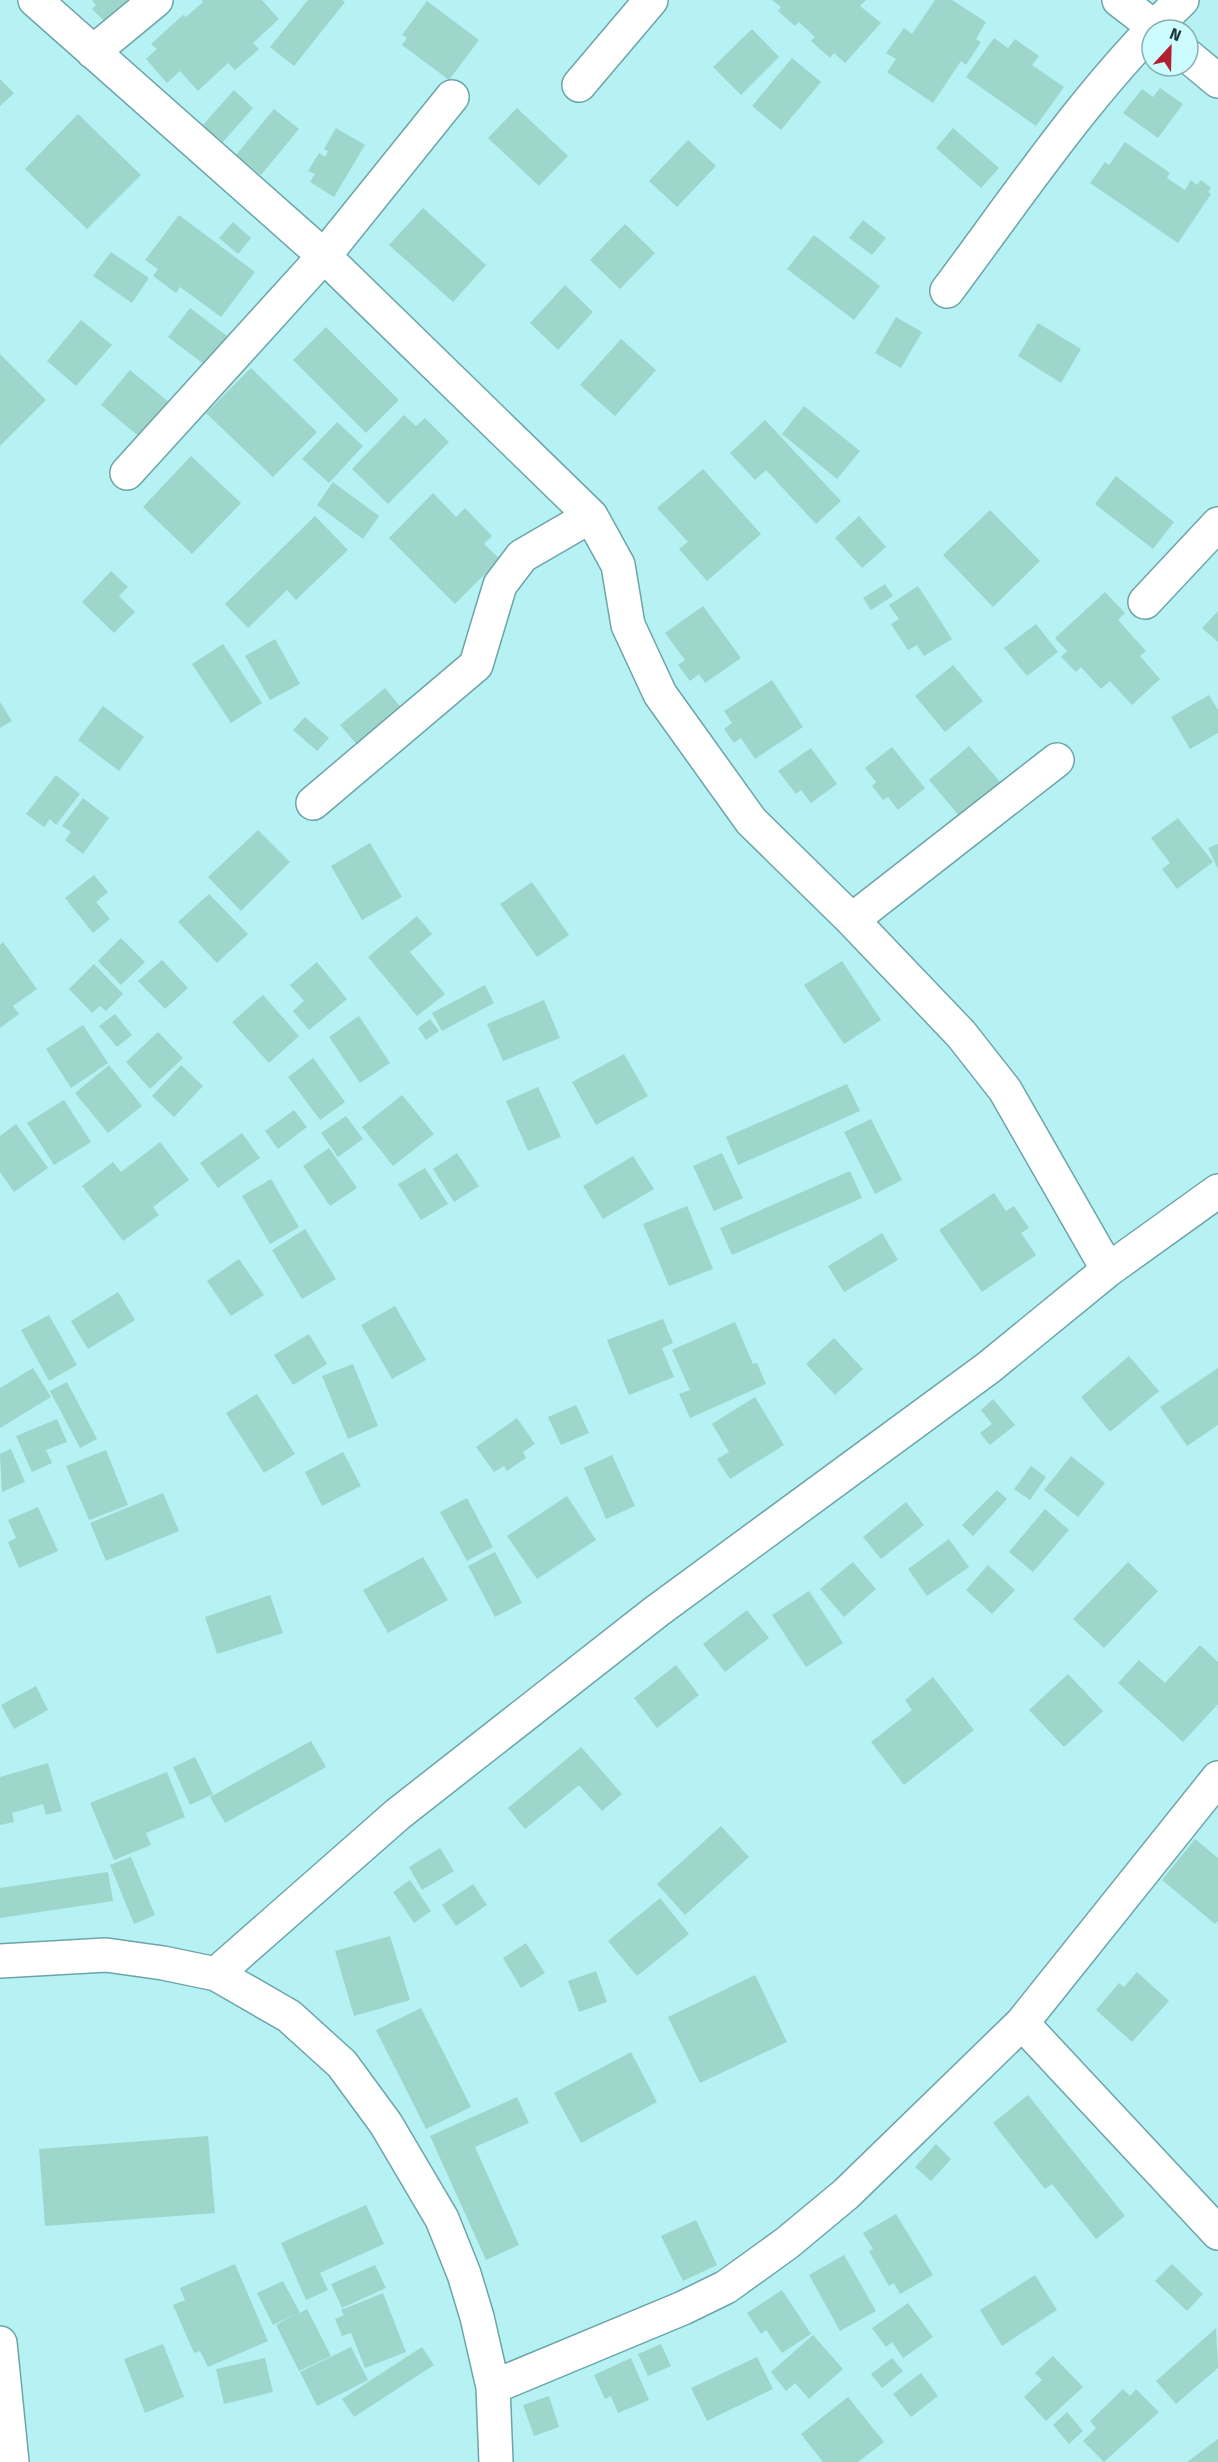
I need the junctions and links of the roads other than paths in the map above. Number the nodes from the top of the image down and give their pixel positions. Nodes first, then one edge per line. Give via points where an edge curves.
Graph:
1 (35, 0) edge
2 (156, 0) edge
3 (651, 0) edge
4 (1119, 0) edge
5 (1182, 0) edge
6 (1143, 18) edge
7 (1165, 18) edge
8 (1140, 46) edge
9 (93, 52) junction
10 (1200, 66) edge
11 (1218, 81) edge
12 (579, 85) dead end
13 (452, 98) dead end
14 (324, 256) junction
15 (947, 291) dead end
16 (127, 473) dead end
17 (591, 516) junction
18 (1218, 524) edge
19 (1145, 602) dead end
20 (1056, 760) dead end
21 (314, 803) dead end
22 (852, 920) junction
23 (1218, 1191) edge
24 (1108, 1270) junction
25 (1218, 1778) edge
26 (0, 1961) edge
27 (216, 1974) junction
28 (1022, 2024) junction
29 (1218, 2233) edge
30 (0, 2343) edge
31 (493, 2387) junction
32 (12, 2462) edge
33 (496, 2462) edge

1 - 9 street
2 - 9 street
3 - 12 street
4 - 6 street
5 - 7 street
8 - 15 street via 1082,111
9 - 14 street
10 - 11 street
13 - 14 street
14 - 16 street
14 - 17 street
17 - 21 street via 522,556 500,585 476,665
17 - 22 street via 618,565 628,625 660,694 751,820
18 - 19 street
20 - 22 street
22 - 24 street via 961,1034 1005,1090
23 - 24 street
24 - 27 street via 988,1368 657,1611 398,1814
25 - 28 street
26 - 27 street via 106,1956
27 - 31 street via 289,2016 342,2064 386,2124 442,2219 464,2274
28 - 29 street
28 - 31 street via 846,2194 726,2287
30 - 32 street
31 - 33 street

